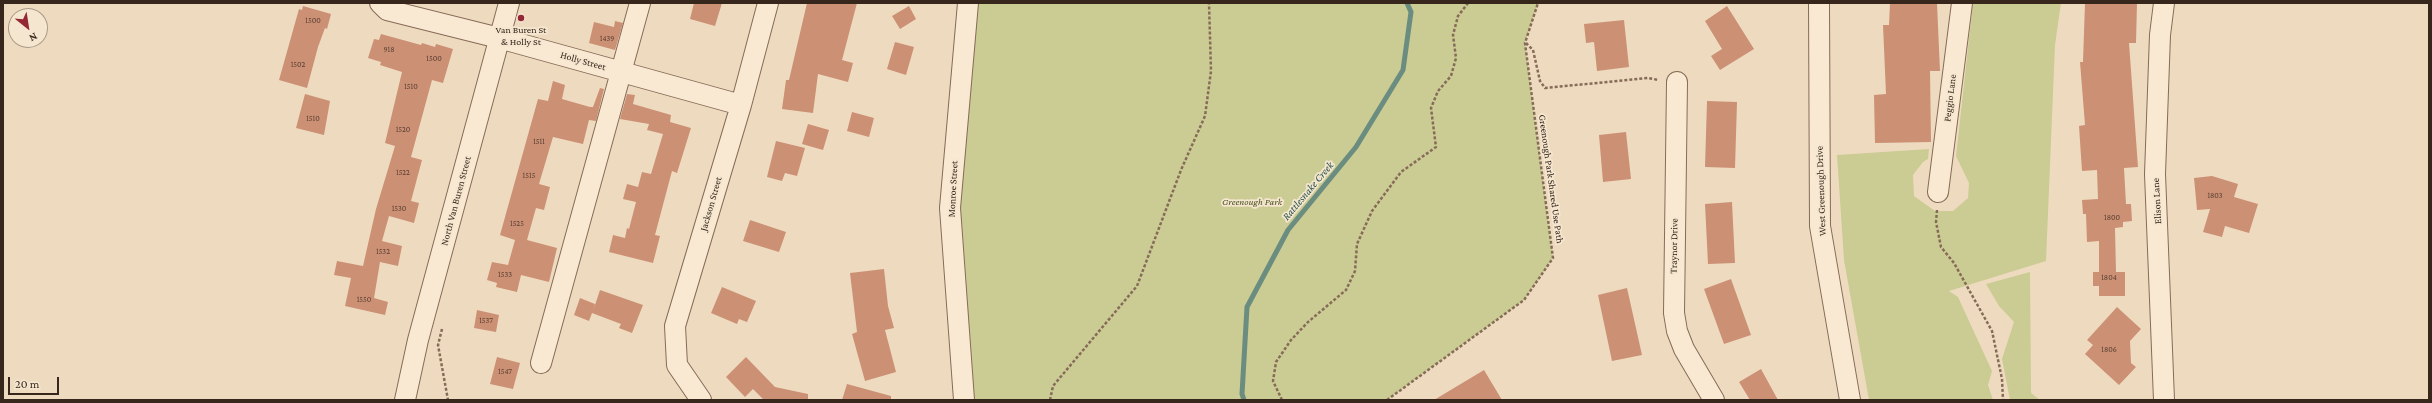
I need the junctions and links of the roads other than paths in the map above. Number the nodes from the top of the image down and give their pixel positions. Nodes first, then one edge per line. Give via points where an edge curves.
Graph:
1 (380, 3) edge
2 (510, 3) edge
3 (640, 3) edge
4 (768, 3) edge
5 (968, 3) edge
6 (1819, 3) edge
7 (1962, 3) edge
8 (2164, 3) edge
9 (499, 38) junction
10 (622, 72) junction
11 (1677, 82) road end
12 (740, 105) junction
13 (1938, 201) road end
14 (541, 363) dead end
15 (405, 400) edge
16 (701, 400) edge
17 (964, 400) edge
18 (1714, 400) edge
19 (1850, 400) edge
20 (2164, 400) edge

1 - 9 street, Holly Street via 387,10
2 - 9 street, North Van Buren Street
3 - 10 street
4 - 12 street, Jackson Street
5 - 17 street, Monroe Street via 950,208
6 - 19 street, West Greenough Drive via 1820,226
7 - 13 street, Peggio Lane
8 - 20 street, Elison Lane via 2160,36 2155,174
9 - 10 street, Holly Street
9 - 15 street, North Van Buren Street via 418,340
10 - 12 street, Holly Street
10 - 14 street
11 - 18 street, Traynor Drive via 1674,313 1677,331 1684,348
12 - 16 street, Jackson Street via 675,326 677,365

